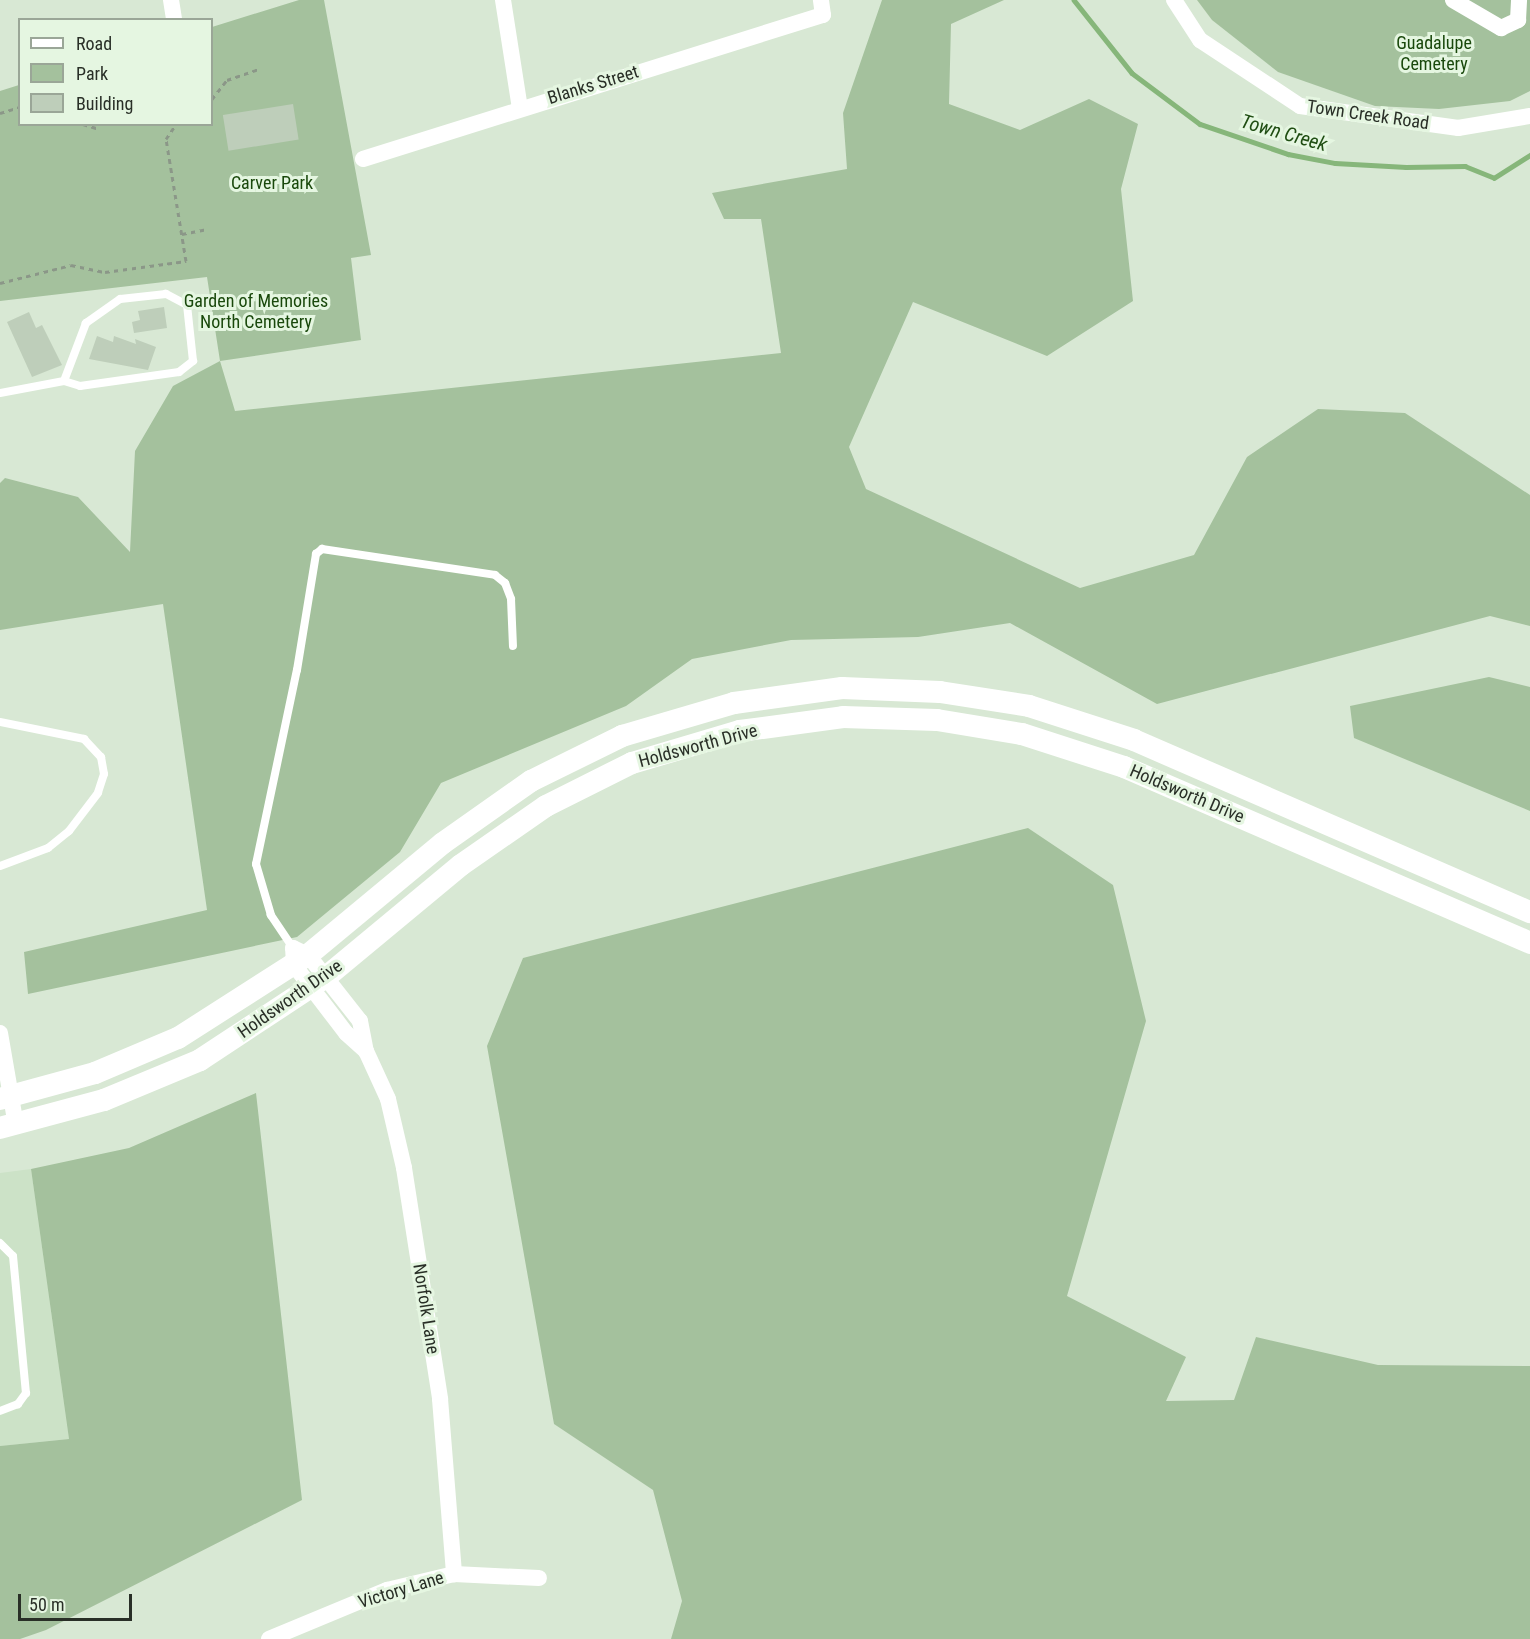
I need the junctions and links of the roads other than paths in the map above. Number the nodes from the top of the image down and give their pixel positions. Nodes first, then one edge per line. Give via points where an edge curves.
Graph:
1 (171, 0) edge
2 (503, 0) edge
3 (1174, 0) edge
4 (1453, 0) edge
5 (1519, 0) edge
6 (822, 7) edge
7 (174, 18) edge
8 (520, 108) junction
9 (1530, 117) edge
10 (363, 159) dead end
11 (63, 381) junction
12 (0, 393) edge
13 (513, 645) dead end
14 (0, 722) edge
15 (0, 866) edge
16 (1442, 874) junction
17 (1430, 900) junction
18 (1530, 912) edge
19 (1530, 943) edge
20 (298, 956) junction
21 (318, 982) junction
22 (0, 1033) edge
23 (5, 1099) edge
24 (8, 1127) edge
25 (0, 1243) edge
26 (0, 1411) edge
27 (454, 1574) junction
28 (539, 1578) dead end
29 (269, 1639) edge

1 - 7 street
2 - 8 street
3 - 9 street, Town Creek Road via 1200,40 1300,106 1458,128
4 - 5 street via 1501,28 1518,20
6 - 8 street, Blanks Street
8 - 10 street, Blanks Street
11 - 11 lane via 80,386 179,372 193,361 187,305 166,294 120,299 86,323
11 - 12 lane
13 - 20 lane via 511,599 506,583 495,575 322,549 316,554 297,670 256,864 271,915
14 - 15 lane via 84,739 101,757 104,774 98,793 69,831 48,848
16 - 17 main road
16 - 18 main road, Holdsworth Drive
16 - 20 main road, Holdsworth Drive via 1134,740 1029,706 940,692 842,688 734,703 633,733 531,781 443,843
17 - 19 main road, Holdsworth Drive
17 - 21 main road, Holdsworth Drive via 1124,767 1022,734 937,720 843,717 740,731 632,763 546,806 461,866
20 - 21 street, Norfolk Lane
20 - 23 main road, Holdsworth Drive via 178,1038 95,1072
21 - 24 main road, Holdsworth Drive via 200,1060 104,1100
21 - 27 street, Norfolk Lane via 360,1021 366,1051 388,1098 404,1168 440,1399
22 - 23 street
23 - 24 street
25 - 26 lane via 13,1256 26,1393 18,1404
27 - 28 street, Victory Lane
27 - 29 street, Victory Lane via 387,1590

